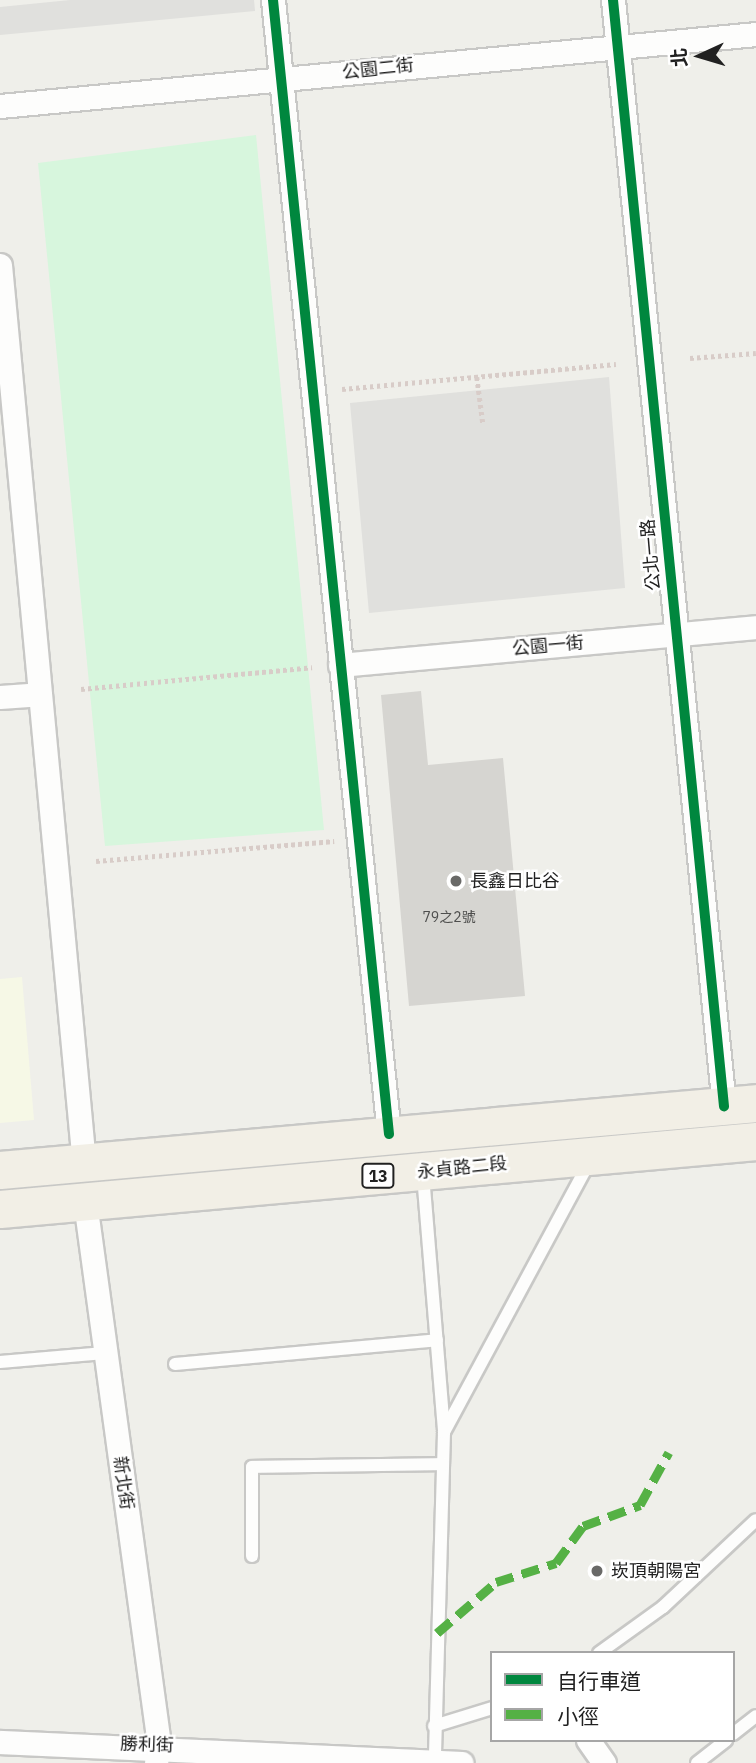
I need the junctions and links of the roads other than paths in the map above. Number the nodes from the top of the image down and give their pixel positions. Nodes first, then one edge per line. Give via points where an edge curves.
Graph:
1 (273, 0) edge
2 (614, 0) edge
3 (756, 34) edge
4 (618, 47) junction
5 (281, 79) junction
6 (0, 106) edge
7 (0, 265) edge
8 (756, 627) edge
9 (676, 634) junction
10 (340, 664) junction
11 (39, 694) junction
12 (0, 697) edge
13 (740, 1105) edge
14 (551, 1119) junction
15 (389, 1134) junction
16 (756, 1141) edge
17 (594, 1155) junction
18 (554, 1159) junction
19 (84, 1163) junction
20 (0, 1170) edge
21 (422, 1171) junction
22 (85, 1202) junction
23 (0, 1209) edge
24 (437, 1340) junction
25 (105, 1353) junction
26 (0, 1362) edge
27 (176, 1364) dead end
28 (444, 1432) junction
29 (443, 1464) junction
30 (756, 1520) edge
31 (252, 1556) dead end
32 (602, 1651) edge
33 (490, 1709) edge
34 (756, 1716) edge
35 (434, 1726) junction
36 (735, 1732) edge
37 (0, 1742) edge
38 (589, 1742) edge
39 (724, 1742) edge
40 (157, 1754) edge
41 (435, 1762) edge
42 (462, 1763) edge
43 (604, 1763) edge
44 (698, 1763) edge

1 - 5 street
2 - 4 street, 公北一路
3 - 4 street, 公園二街
4 - 5 street, 公園二街
4 - 9 street, 公北一路
5 - 6 street, 公園二街
5 - 10 street
7 - 11 street
8 - 9 street, 公園一街
9 - 10 street, 公園一街
9 - 13 street, 公北一路
10 - 15 street
11 - 12 street
11 - 19 street
13 - 14 main road
14 - 15 main road
14 - 18 main road
15 - 19 main road
16 - 17 main road, 永貞路二段 / 13
17 - 18 main road, 永貞路二段 / 13
17 - 28 lane
18 - 21 main road, 永貞路二段 / 13
19 - 20 main road
21 - 22 main road, 永貞路二段 / 13
21 - 24 lane
22 - 23 main road, 永貞路二段 / 13
22 - 25 street, 新北街
24 - 27 lane
24 - 28 lane
25 - 26 lane
25 - 40 street, 新北街
28 - 29 lane
29 - 31 lane via 252,1467
29 - 35 lane
30 - 32 lane via 663,1607
33 - 35 lane
34 - 36 lane
35 - 41 lane
37 - 40 street, 勝利街
38 - 43 street
39 - 44 lane
40 - 41 street, 勝利街
41 - 42 street, 勝利街

